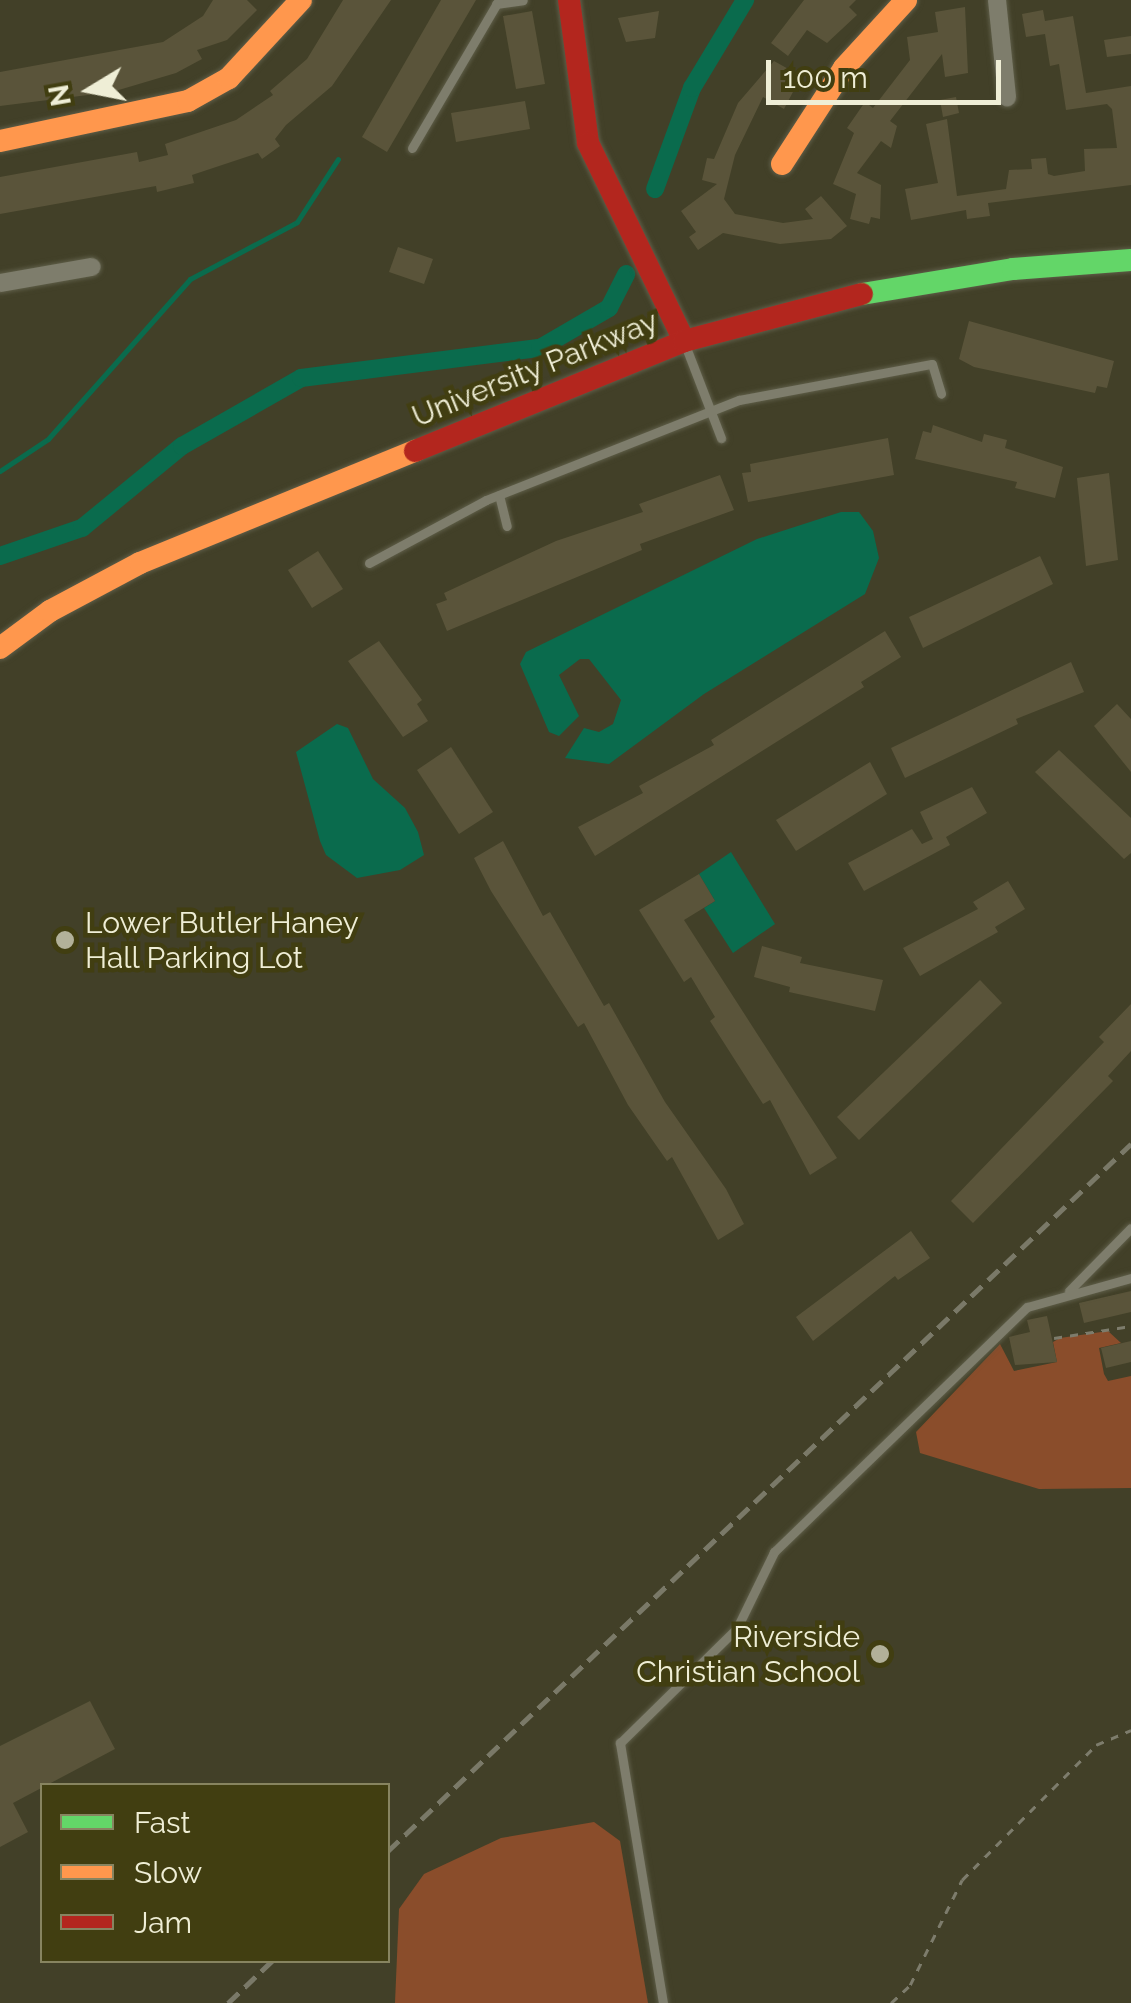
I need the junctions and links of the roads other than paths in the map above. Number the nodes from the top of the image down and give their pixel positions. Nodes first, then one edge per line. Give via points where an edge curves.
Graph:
1 (302, 0) edge
2 (523, 0) edge
3 (569, 0) edge
4 (906, 0) edge
5 (997, 0) edge
6 (497, 2) edge
7 (1007, 97) dead end
8 (0, 141) edge
9 (412, 148) dead end
10 (782, 164) dead end
11 (1131, 260) edge
12 (92, 267) dead end
13 (0, 283) edge
14 (684, 341) junction
15 (941, 394) dead end
16 (711, 411) junction
17 (721, 438) dead end
18 (498, 495) junction
19 (507, 526) dead end
20 (369, 563) dead end
21 (0, 648) edge
22 (1131, 1228) edge
23 (1131, 1278) edge
24 (1066, 1293) junction
25 (664, 2003) edge

1 - 8 main road via 229,78 188,101
2 - 6 lane
3 - 14 main road via 586,129 602,183 641,245
4 - 10 main road via 844,68
5 - 7 street
6 - 9 lane
11 - 14 main road, University Parkway via 1013,269 842,297
12 - 13 street
14 - 16 lane
14 - 21 main road, University Parkway via 140,562
15 - 16 lane via 932,364
16 - 17 lane
16 - 18 lane
18 - 19 lane
18 - 20 lane
22 - 24 lane
23 - 24 lane
24 - 25 lane via 1027,1307 774,1552 738,1628 620,1742

